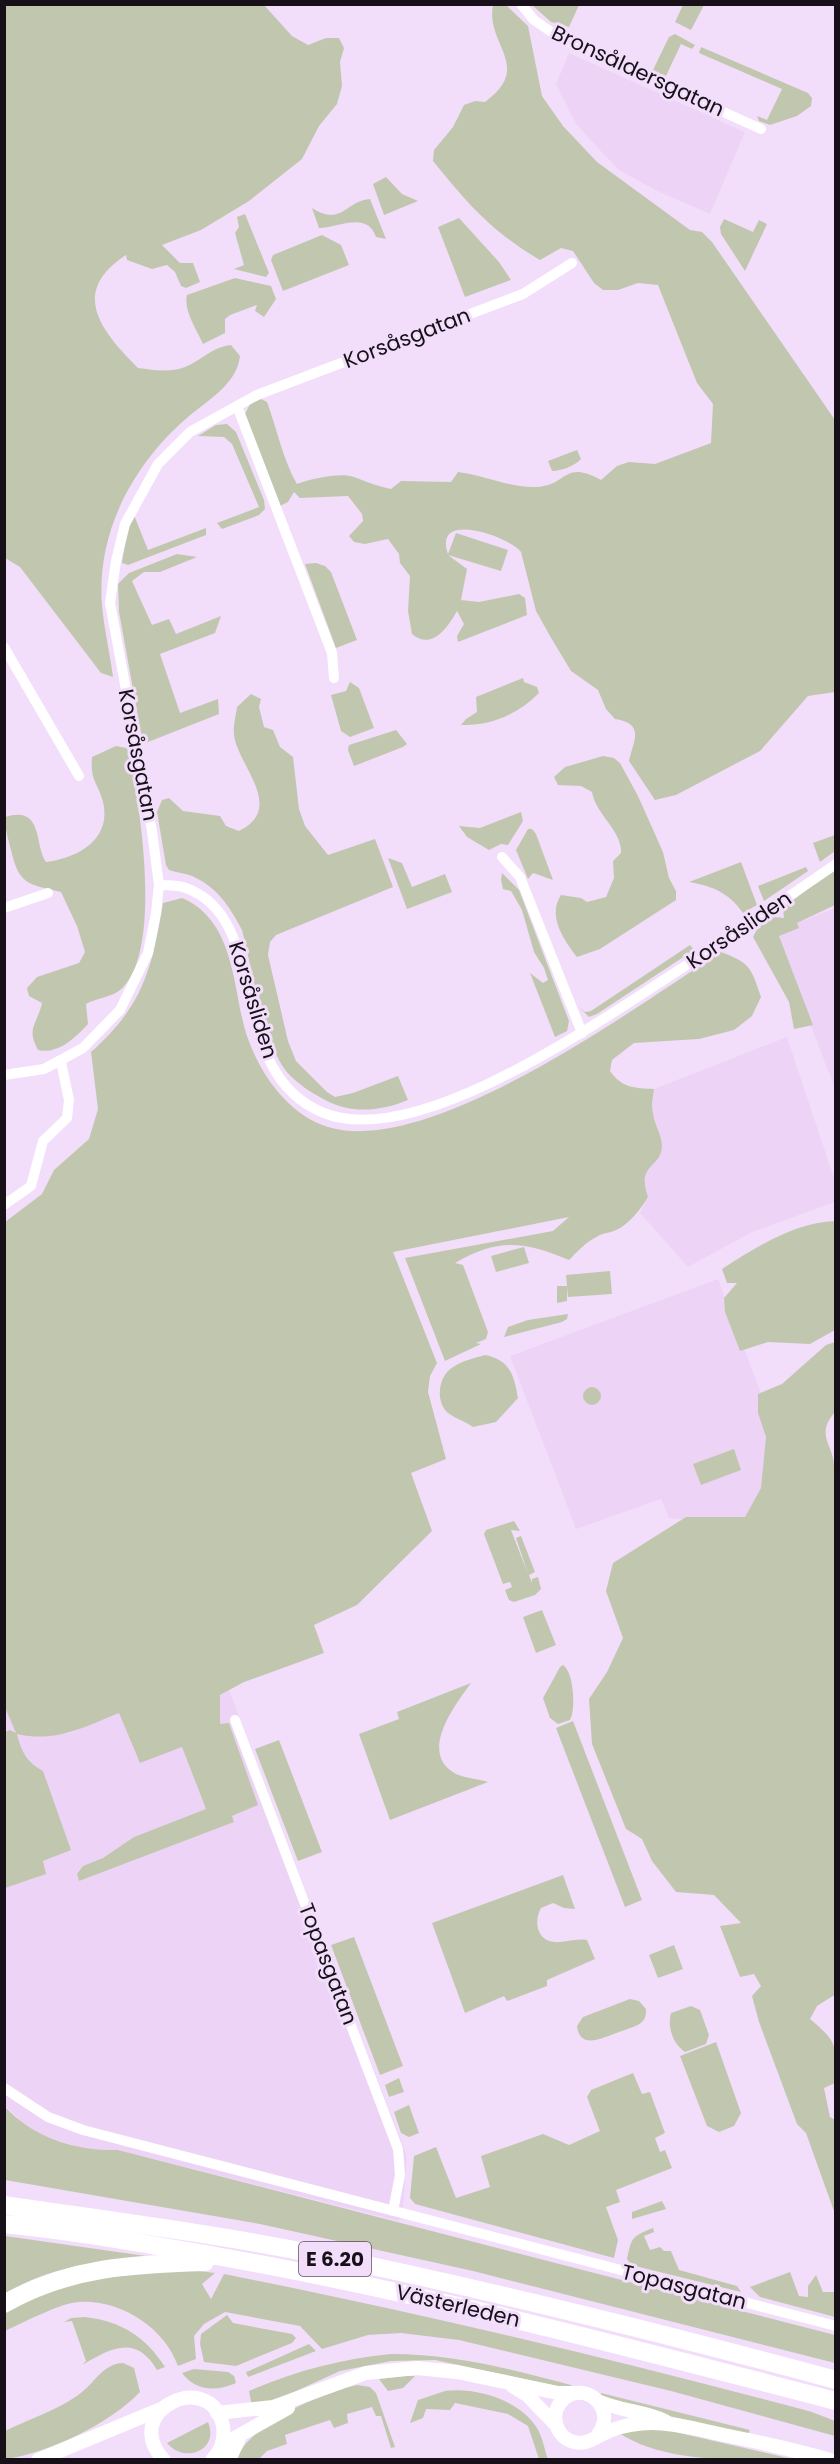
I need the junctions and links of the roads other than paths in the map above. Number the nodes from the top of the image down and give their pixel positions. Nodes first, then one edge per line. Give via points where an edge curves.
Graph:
1 (521, 4) edge
2 (761, 129) dead end
3 (572, 263) dead end
4 (237, 406) junction
5 (4, 647) edge
6 (334, 678) dead end
7 (79, 776) dead end
8 (502, 857) dead end
9 (836, 864) edge
10 (159, 885) junction
11 (48, 893) dead end
12 (4, 908) edge
13 (582, 1033) junction
14 (61, 1062) junction
15 (4, 1075) edge
16 (4, 1206) edge
17 (235, 1720) dead end
18 (4, 2088) edge
19 (4, 2205) edge
20 (393, 2211) junction
21 (4, 2224) edge
22 (246, 2262) junction
23 (4, 2304) edge
24 (836, 2326) edge
25 (836, 2380) edge
26 (338, 2382) junction
27 (510, 2384) junction
28 (576, 2393) junction
29 (598, 2401) junction
30 (836, 2401) edge
31 (161, 2409) junction
32 (217, 2413) junction
33 (670, 2423) junction
34 (556, 2426) junction
35 (597, 2436) junction
36 (219, 2456) edge
37 (824, 2458) edge
38 (38, 2460) edge
39 (164, 2460) edge

1 - 2 street, Bronsåldersgatan via 534,20 560,38
3 - 4 street, Korsåsgatan via 523,294
4 - 6 street via 332,653
4 - 10 street, Korsåsgatan via 190,432 158,464 125,524 116,561 110,603
5 - 7 street
8 - 13 street via 520,877
9 - 13 street, Korsåsliden
10 - 13 street, Korsåsliden via 184,887 220,912 235,939 267,1057 289,1088 324,1113 368,1120 431,1106 487,1083
10 - 14 street, Korsåsgatan via 148,954 134,986 100,1033
11 - 12 street
14 - 15 street, Korsåsgatan via 44,1069
14 - 16 street via 69,1100 67,1118 43,1141 31,1186
17 - 20 street, Topasgatan via 398,2149 400,2175
18 - 20 street, Topasgatan via 39,2112 83,2130
19 - 25 highway, Västerleden / E 6.20 via 308,2253 631,2326
20 - 24 street, Topasgatan
21 - 22 highway, Västerleden / E 6.20 via 122,2239
22 - 23 highway via 111,2267 51,2281
22 - 30 highway, Västerleden / E 6.20 via 440,2301
26 - 27 street via 387,2369 417,2368
26 - 32 street via 273,2407
26 - 36 street via 243,2432
27 - 28 street
27 - 34 street via 527,2395
28 - 29 street
28 - 34 street via 556,2409
29 - 33 street
29 - 35 street via 605,2415
31 - 32 street via 175,2399 194,2398
31 - 38 street
31 - 39 street via 152,2432 157,2453
32 - 36 street via 224,2428
33 - 35 street via 627,2425
33 - 37 street
34 - 35 street via 566,2439 574,2442 590,2441

